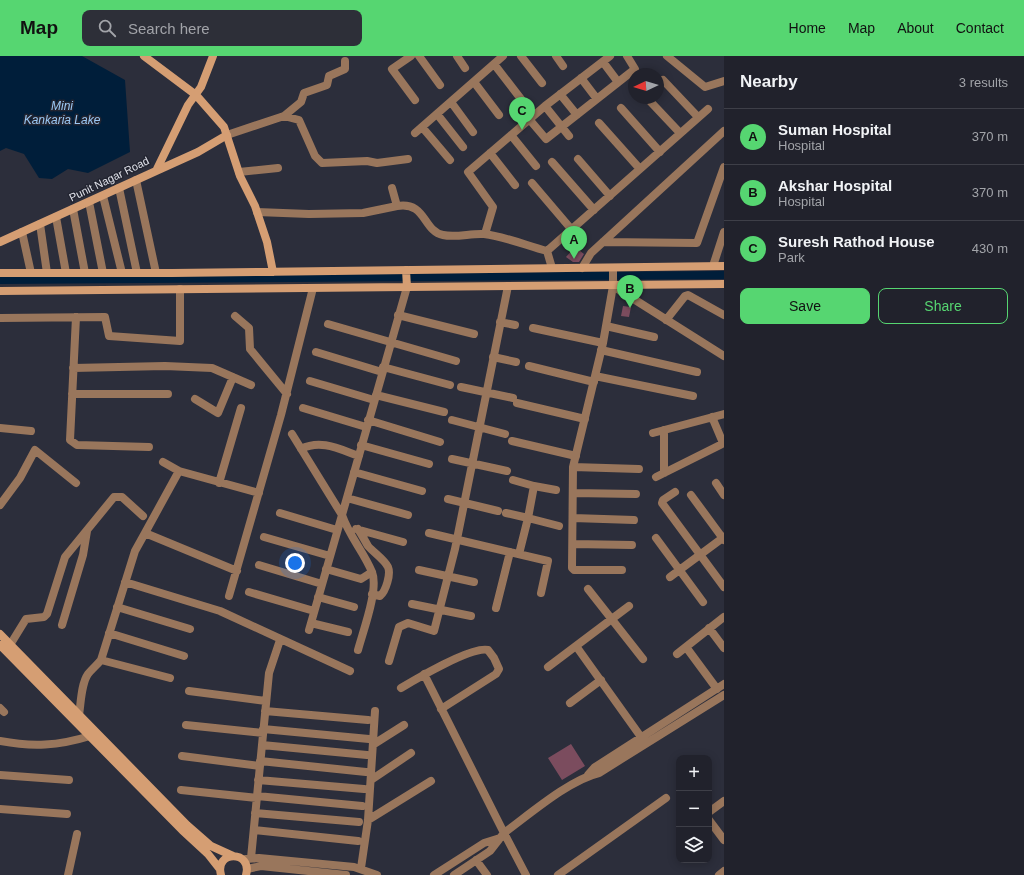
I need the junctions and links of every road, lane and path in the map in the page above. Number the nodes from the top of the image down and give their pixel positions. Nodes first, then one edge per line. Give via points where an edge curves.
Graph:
1 (144, 56) edge
2 (214, 56) edge
3 (411, 56) edge
4 (419, 56) edge
5 (457, 56) edge
6 (503, 56) edge
7 (521, 56) edge
8 (556, 56) edge
9 (610, 56) edge
10 (627, 56) edge
11 (667, 56) edge
12 (345, 61) dead end
13 (603, 62) junction
14 (494, 64) junction
15 (563, 66) dead end
16 (465, 68) dead end
17 (581, 78) junction
18 (664, 81) edge
19 (724, 81) edge
20 (474, 82) junction
21 (542, 82) dead end
22 (618, 82) junction
23 (440, 85) dead end
24 (560, 94) junction
25 (196, 95) junction
26 (521, 99) dead end
27 (597, 99) junction
28 (415, 100) dead end
29 (451, 102) junction
30 (653, 104) edge
31 (545, 106) junction
32 (621, 108) dead end
33 (708, 109) dead end
34 (437, 114) junction
35 (499, 114) dead end
36 (576, 115) junction
37 (284, 116) junction
38 (698, 117) junction
39 (529, 119) junction
40 (599, 123) dead end
41 (422, 127) junction
42 (561, 127) junction
43 (724, 131) edge
44 (473, 132) dead end
45 (415, 133) dead end
46 (680, 133) junction
47 (226, 135) junction
48 (511, 135) junction
49 (569, 136) dead end
50 (463, 147) dead end
51 (660, 152) junction
52 (490, 153) junction
53 (408, 159) dead end
54 (578, 159) dead end
55 (450, 160) dead end
56 (552, 162) dead end
57 (536, 166) dead end
58 (724, 167) edge
59 (278, 168) dead end
60 (640, 169) junction
61 (156, 171) junction
62 (239, 172) junction
63 (136, 180) junction
64 (532, 183) dead end
65 (515, 185) dead end
66 (119, 188) junction
67 (392, 188) dead end
68 (102, 196) junction
69 (610, 196) junction
70 (89, 202) junction
71 (397, 206) junction
72 (73, 209) junction
73 (594, 210) junction
74 (257, 212) junction
75 (56, 217) junction
76 (40, 224) junction
77 (572, 230) junction
78 (22, 232) junction
79 (724, 232) edge
80 (485, 234) junction
81 (0, 242) edge
82 (603, 242) junction
83 (547, 250) junction
84 (714, 266) junction
85 (724, 266) edge
86 (552, 268) junction
87 (582, 268) junction
88 (613, 269) junction
89 (406, 270) junction
90 (273, 272) junction
91 (0, 273) edge
92 (31, 273) junction
93 (47, 273) junction
94 (66, 273) junction
95 (104, 273) junction
96 (122, 273) junction
97 (137, 273) junction
98 (156, 273) junction
99 (85, 274) junction
100 (724, 284) edge
101 (508, 286) junction
102 (614, 286) junction
103 (406, 287) junction
104 (313, 288) junction
105 (180, 289) junction
106 (0, 291) edge
107 (398, 315) junction
108 (724, 315) edge
109 (234, 316) dead end
110 (76, 317) junction
111 (0, 318) edge
112 (666, 320) junction
113 (500, 322) junction
114 (328, 324) dead end
115 (515, 325) dead end
116 (606, 326) junction
117 (533, 328) dead end
118 (474, 334) dead end
119 (654, 337) dead end
120 (391, 342) junction
121 (602, 347) junction
122 (316, 352) dead end
123 (724, 356) edge
124 (493, 357) junction
125 (456, 360) dead end
126 (516, 362) dead end
127 (529, 366) dead end
128 (73, 368) junction
129 (383, 370) junction
130 (697, 372) dead end
131 (233, 377) junction
132 (595, 379) junction
133 (310, 381) dead end
134 (251, 384) dead end
135 (450, 385) dead end
136 (461, 387) dead end
137 (486, 393) junction
138 (72, 394) junction
139 (168, 394) dead end
140 (287, 394) junction
141 (693, 396) dead end
142 (375, 397) junction
143 (195, 399) dead end
144 (240, 408) dead end
145 (303, 408) dead end
146 (444, 412) dead end
147 (724, 414) edge
148 (712, 417) junction
149 (585, 419) junction
150 (452, 420) dead end
151 (367, 423) junction
152 (0, 428) edge
153 (479, 429) junction
154 (664, 430) junction
155 (31, 431) dead end
156 (653, 433) dead end
157 (292, 434) dead end
158 (505, 434) dead end
159 (512, 441) dead end
160 (440, 442) dead end
161 (723, 443) edge
162 (362, 445) junction
163 (149, 447) dead end
164 (301, 449) junction
165 (359, 456) junction
166 (576, 456) junction
167 (452, 459) dead end
168 (163, 462) dead end
169 (472, 463) junction
170 (430, 464) dead end
171 (573, 467) junction
172 (639, 469) dead end
173 (179, 471) junction
174 (507, 471) dead end
175 (354, 472) junction
176 (664, 473) junction
177 (656, 477) dead end
178 (513, 480) dead end
179 (218, 482) junction
180 (76, 483) dead end
181 (716, 484) dead end
182 (534, 486) junction
183 (556, 490) dead end
184 (422, 491) dead end
185 (675, 492) dead end
186 (259, 493) junction
187 (573, 493) junction
188 (636, 494) dead end
189 (691, 495) dead end
190 (724, 495) edge
191 (347, 498) junction
192 (448, 499) dead end
193 (464, 503) junction
194 (0, 506) edge
195 (280, 513) dead end
196 (342, 515) junction
197 (408, 515) dead end
198 (143, 516) dead end
199 (528, 518) junction
200 (573, 518) junction
201 (634, 520) dead end
202 (346, 525) junction
203 (560, 526) dead end
204 (358, 529) junction
205 (87, 530) junction
206 (337, 530) junction
207 (145, 533) junction
208 (429, 533) dead end
209 (264, 537) dead end
210 (656, 538) dead end
211 (723, 538) edge
212 (456, 539) junction
213 (403, 542) dead end
214 (573, 544) junction
215 (632, 545) dead end
216 (510, 552) junction
217 (519, 554) junction
218 (701, 554) junction
219 (330, 556) junction
220 (259, 566) dead end
221 (326, 569) junction
222 (419, 570) dead end
223 (622, 570) dead end
224 (679, 570) junction
225 (237, 571) junction
226 (372, 572) junction
227 (448, 576) junction
228 (670, 577) dead end
229 (125, 582) junction
230 (474, 582) dead end
231 (322, 584) junction
232 (724, 587) edge
233 (588, 589) dead end
234 (249, 592) dead end
235 (540, 593) dead end
236 (372, 594) junction
237 (230, 596) dead end
238 (318, 597) junction
239 (703, 602) dead end
240 (412, 604) dead end
241 (629, 606) dead end
242 (117, 607) junction
243 (354, 607) dead end
244 (496, 608) dead end
245 (314, 611) junction
246 (439, 611) junction
247 (471, 616) dead end
248 (724, 616) edge
249 (612, 619) junction
250 (62, 625) dead end
251 (709, 628) junction
252 (190, 629) dead end
253 (348, 632) dead end
254 (109, 633) junction
255 (0, 634) edge
256 (280, 640) junction
257 (576, 646) junction
258 (686, 647) junction
259 (4, 648) edge
260 (724, 648) edge
261 (358, 650) dead end
262 (677, 654) dead end
263 (184, 656) dead end
264 (643, 659) dead end
265 (101, 660) junction
266 (388, 661) dead end
267 (548, 667) dead end
268 (350, 671) dead end
269 (424, 674) junction
270 (170, 678) dead end
271 (601, 680) junction
272 (724, 684) edge
273 (401, 688) dead end
274 (717, 689) junction
275 (189, 691) dead end
276 (724, 695) edge
277 (266, 701) junction
278 (570, 703) dead end
279 (441, 709) junction
280 (265, 711) junction
281 (375, 711) dead end
282 (79, 715) junction
283 (368, 720) dead end
284 (186, 725) dead end
285 (404, 725) dead end
286 (263, 731) junction
287 (90, 736) junction
288 (641, 737) junction
289 (0, 741) edge
290 (371, 741) junction
291 (262, 744) junction
292 (411, 753) dead end
293 (182, 756) dead end
294 (367, 756) dead end
295 (260, 764) junction
296 (366, 772) dead end
297 (588, 775) junction
298 (0, 776) edge
299 (69, 780) dead end
300 (258, 780) junction
301 (371, 780) junction
302 (431, 781) dead end
303 (364, 789) dead end
304 (181, 790) dead end
305 (257, 797) junction
306 (666, 798) dead end
307 (724, 800) edge
308 (362, 806) dead end
309 (0, 809) edge
310 (712, 810) edge
311 (255, 813) junction
312 (67, 814) dead end
313 (368, 820) junction
314 (359, 822) dead end
315 (712, 824) edge
316 (254, 830) junction
317 (77, 834) dead end
318 (502, 835) junction
319 (724, 840) edge
320 (358, 841) dead end
321 (233, 856) junction
322 (247, 859) junction
323 (476, 860) junction
324 (361, 868) junction
325 (724, 871) edge
326 (220, 872) edge
327 (247, 872) edge
328 (68, 875) edge
329 (346, 875) edge
330 (377, 875) edge
331 (434, 875) edge
332 (454, 875) edge
333 (487, 875) edge
334 (526, 875) edge
335 (558, 875) edge
336 (719, 875) edge

1 - 25 street
2 - 25 street, Punit Nagar Road
3 - 28 street via 392,69
4 - 23 street
5 - 16 street
6 - 14 street
7 - 21 street
8 - 15 street
9 - 13 street
10 - 22 street via 635,68
11 - 19 street via 705,87
12 - 37 street via 346,69 329,76 327,85 304,93 301,102
13 - 17 street
13 - 22 street
14 - 20 street
14 - 26 street
17 - 24 street
17 - 27 street
18 - 38 street
20 - 29 street
20 - 35 street
22 - 27 street
24 - 31 street
24 - 36 street
25 - 47 street via 224,127
25 - 61 street, Punit Nagar Road via 188,105
27 - 36 street
29 - 34 street
29 - 44 street
30 - 46 street
31 - 39 street
31 - 42 street
32 - 51 street
33 - 38 street
34 - 41 street
34 - 50 street
36 - 42 street
37 - 47 street
37 - 53 street via 299,120 315,156 322,162 367,160 377,163
38 - 46 street
39 - 42 street via 546,139
39 - 48 street
40 - 60 street
41 - 45 street
41 - 55 street
42 - 49 street
43 - 82 street
46 - 51 street
47 - 61 street via 198,152
47 - 62 street
48 - 52 street
48 - 57 street
51 - 60 street
52 - 65 street
52 - 80 street via 468,172 493,208
54 - 69 street
56 - 73 street
58 - 82 street via 697,243
59 - 62 street
60 - 69 street
61 - 63 street, Punit Nagar Road
62 - 74 street
63 - 66 street, Punit Nagar Road
63 - 98 street
64 - 77 street
66 - 68 street, Punit Nagar Road
66 - 97 street
67 - 71 street
68 - 70 street, Punit Nagar Road
68 - 96 street
69 - 73 street
70 - 72 street, Punit Nagar Road
70 - 95 street
71 - 74 street via 363,213
71 - 80 street via 404,205 415,209 436,232 443,235
72 - 75 street, Punit Nagar Road
72 - 99 street
73 - 77 street
74 - 90 street via 268,242
75 - 76 street, Punit Nagar Road
75 - 94 street
76 - 78 street, Punit Nagar Road
76 - 93 street
77 - 83 street
78 - 81 street, Punit Nagar Road
78 - 92 street
79 - 84 street
80 - 83 street
82 - 87 street
83 - 86 street
84 - 85 street
84 - 88 street
86 - 87 street
86 - 89 street
87 - 88 street
88 - 102 street
89 - 90 street
89 - 103 street
90 - 98 street
91 - 92 street
92 - 93 street
93 - 94 street
94 - 99 street
95 - 96 street
95 - 99 street
96 - 97 street
97 - 98 street
100 - 102 street
101 - 102 street
101 - 103 street
101 - 113 street
102 - 112 street
102 - 116 street
103 - 104 street
103 - 107 street
104 - 105 street
104 - 140 street
105 - 106 street
105 - 110 street via 180,340 109,336 105,316
107 - 118 street
107 - 120 street
108 - 112 street via 688,295
109 - 140 street via 249,328 250,348
110 - 111 street
110 - 128 street
112 - 123 street
113 - 115 street
113 - 124 street
114 - 120 street
116 - 119 street
116 - 121 street
117 - 121 street
120 - 125 street
120 - 129 street
121 - 130 street
121 - 132 street
122 - 129 street
124 - 126 street
124 - 137 street
127 - 132 street
128 - 131 street via 212,368
128 - 138 street
129 - 135 street
129 - 142 street
131 - 134 street
131 - 143 street via 218,412
132 - 141 street
132 - 149 street
133 - 142 street
136 - 137 street
137 - 149 street
137 - 153 street
138 - 139 street
138 - 163 street via 72,443
140 - 186 street
142 - 146 street
142 - 151 street
144 - 179 street
145 - 151 street
147 - 148 street
148 - 154 street
148 - 161 street
149 - 166 street
150 - 153 street
151 - 160 street
151 - 162 street
152 - 155 street
153 - 158 street
153 - 169 street
154 - 156 street
154 - 176 street
157 - 164 street
159 - 166 street
161 - 176 street
162 - 165 street
162 - 170 street
164 - 165 street via 319,443
164 - 196 street
165 - 175 street
166 - 171 street
167 - 169 street
168 - 173 street
169 - 174 street
169 - 193 street
171 - 172 street
171 - 187 street
173 - 179 street
173 - 207 street
175 - 184 street
175 - 191 street
176 - 177 street
178 - 182 street
179 - 186 street
180 - 194 street via 35,450 20,478
181 - 190 street
182 - 183 street
182 - 199 street
185 - 218 street via 662,503
186 - 225 street
187 - 188 street
187 - 200 street
189 - 211 street
191 - 196 street
191 - 197 street
192 - 193 street
193 - 199 street
193 - 212 street
195 - 206 street
196 - 202 street
196 - 206 street
198 - 205 street via 118,496 114,497
199 - 203 street
199 - 217 street
200 - 201 street
200 - 214 street
202 - 204 street
202 - 226 street
204 - 213 street
204 - 236 street via 389,569 382,595
205 - 250 street via 83,555
205 - 259 street via 65,557 47,614 44,617 26,619
206 - 219 street
207 - 225 street
207 - 229 street via 135,551
208 - 212 street
209 - 219 street
210 - 224 street
211 - 218 street
212 - 216 street
212 - 227 street
214 - 215 street
214 - 223 street via 574,570
216 - 217 street
216 - 244 street
217 - 235 street via 548,561
218 - 224 street
218 - 232 street
219 - 221 street
220 - 231 street
221 - 226 street via 361,578
221 - 231 street
222 - 227 street
224 - 228 street
224 - 239 street
225 - 237 street
226 - 236 street
227 - 230 street
227 - 246 street
229 - 242 street
229 - 256 street via 220,611
231 - 238 street
233 - 249 street
234 - 245 street
236 - 261 street
238 - 243 street
238 - 245 street
240 - 246 street
241 - 249 street
242 - 252 street
242 - 254 street
245 - 253 street via 310,627
246 - 247 street
246 - 266 street via 434,631 408,623 399,627
248 - 251 street
249 - 257 street
249 - 264 street
251 - 258 street
251 - 260 street
254 - 263 street
254 - 265 street
255 - 259 street
256 - 268 street
256 - 277 street via 269,673
257 - 267 street
257 - 271 street
258 - 262 street
258 - 274 street
259 - 282 street
259 - 287 street
265 - 270 street
265 - 282 street via 88,674
269 - 273 street
269 - 279 street
269 - 279 street via 483,649 488,650 494,658 499,669 496,674
271 - 278 street
271 - 288 street
272 - 274 street
274 - 288 street
275 - 277 street
276 - 297 street via 599,773
277 - 280 street
279 - 318 street
280 - 283 street
280 - 286 street
281 - 290 street
282 - 321 street via 186,825 211,846
284 - 286 street
285 - 290 street
286 - 290 street
286 - 291 street
287 - 289 street via 61,744 34,745
287 - 326 street via 208,854
288 - 297 street via 595,767
290 - 301 street
291 - 294 street
291 - 295 street
292 - 301 street
293 - 295 street
295 - 296 street
295 - 300 street
297 - 318 street via 548,800
298 - 299 street
300 - 303 street
300 - 305 street
301 - 313 street
302 - 313 street
304 - 305 street
305 - 308 street
305 - 311 street
306 - 335 street
307 - 310 street
309 - 312 street
311 - 314 street
311 - 316 street
313 - 324 street
315 - 319 street
316 - 320 street
316 - 322 street
317 - 328 street
318 - 323 street via 490,851
318 - 331 street via 484,843
318 - 334 street
321 - 322 street
321 - 326 street via 224,860
322 - 324 street
322 - 327 street
323 - 332 street
323 - 333 street
324 - 330 street
325 - 336 street
327 - 329 street via 261,866

